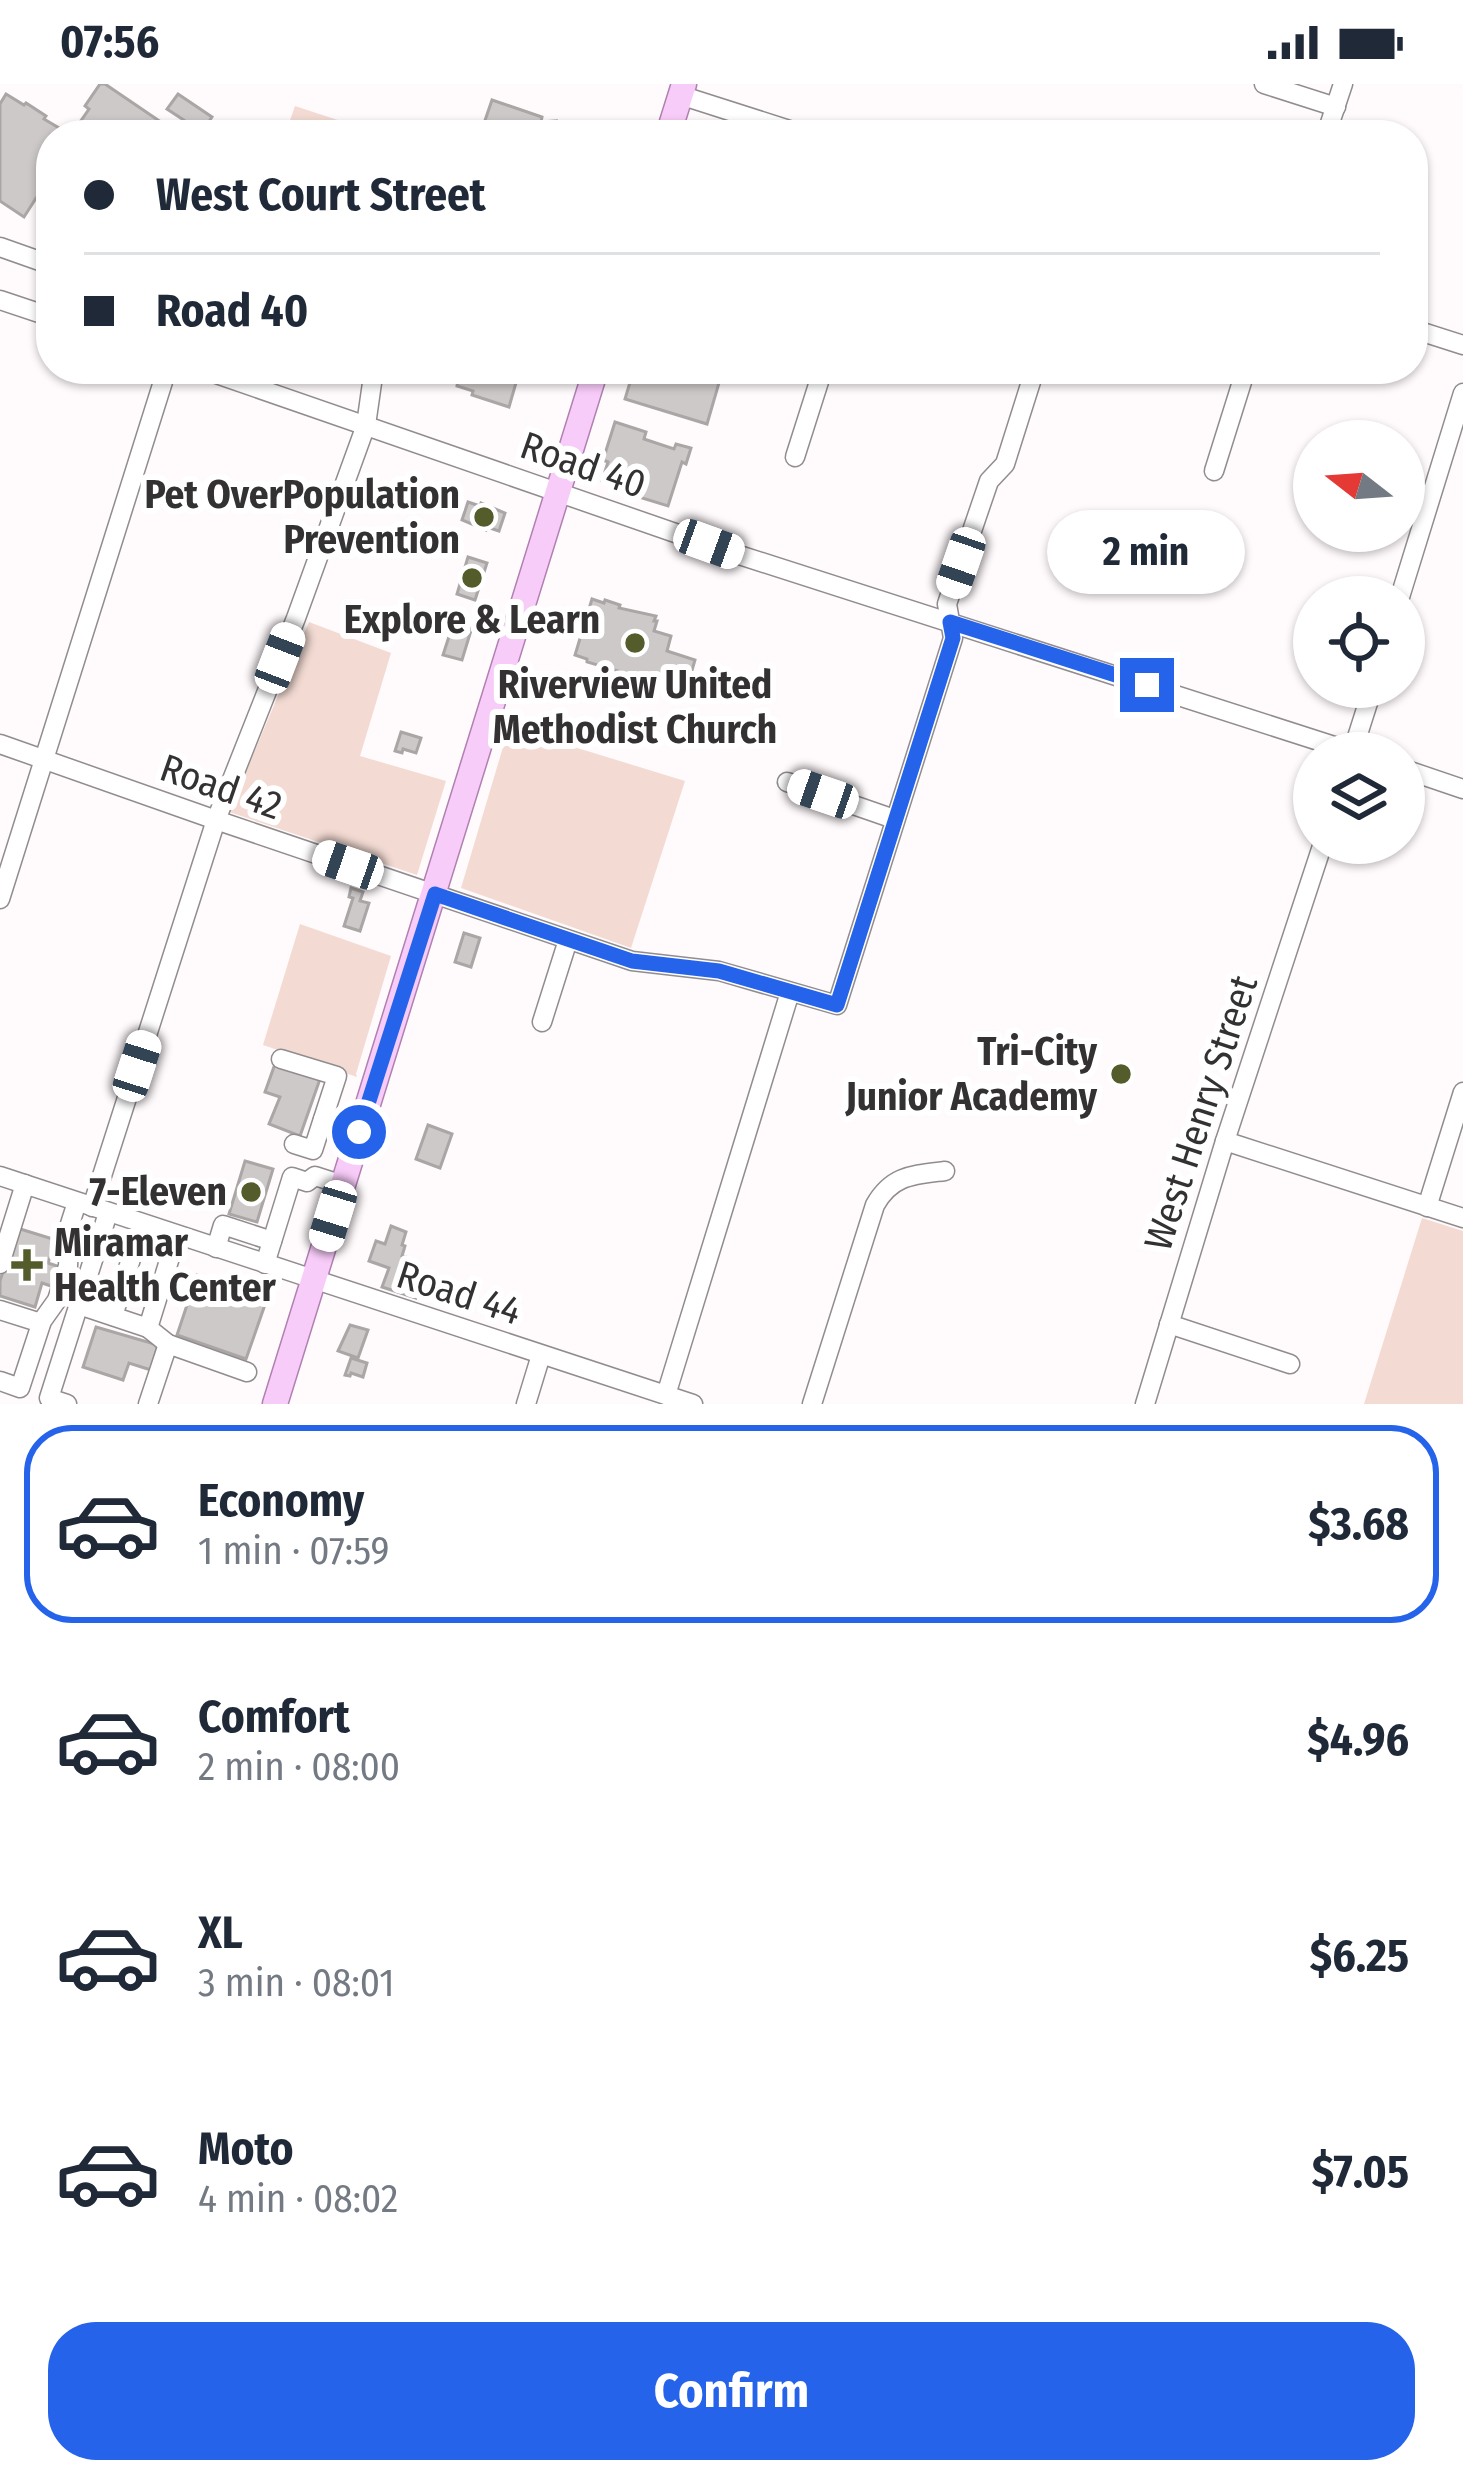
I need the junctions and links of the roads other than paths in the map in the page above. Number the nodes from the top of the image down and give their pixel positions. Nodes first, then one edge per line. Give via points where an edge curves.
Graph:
1 (1264, 84) edge
2 (1343, 84) edge
3 (682, 90) edge
4 (1336, 107) junction
5 (673, 120) edge
6 (764, 120) edge
7 (1331, 120) edge
8 (0, 248) edge
9 (36, 260) edge
10 (0, 300) edge
11 (36, 312) edge
12 (1428, 333) edge
13 (1463, 345) edge
14 (162, 384) edge
15 (246, 384) edge
16 (372, 384) edge
17 (591, 384) edge
18 (818, 384) edge
19 (1030, 384) edge
20 (1241, 384) edge
21 (1463, 394) edge
22 (366, 425) junction
23 (795, 457) dead end
24 (1214, 471) dead end
25 (558, 491) junction
26 (1407, 576) edge
27 (950, 622) junction
28 (1293, 733) edge
29 (0, 744) edge
30 (44, 760) junction
31 (1425, 776) edge
32 (787, 782) dead end
33 (1463, 789) edge
34 (894, 819) junction
35 (216, 820) junction
36 (1316, 864) edge
37 (435, 894) junction
38 (0, 899) edge
39 (568, 940) junction
40 (790, 992) junction
41 (542, 1022) dead end
42 (281, 1059) dead end
43 (1463, 1092) edge
44 (323, 1120) junction
45 (359, 1132) junction
46 (1225, 1142) junction
47 (294, 1144) dead end
48 (945, 1172) dead end
49 (0, 1176) edge
50 (25, 1184) junction
51 (343, 1185) junction
52 (92, 1207) junction
53 (1427, 1207) junction
54 (1463, 1218) edge
55 (142, 1224) junction
56 (177, 1235) junction
57 (272, 1241) junction
58 (216, 1248) junction
59 (0, 1264) edge
60 (265, 1264) junction
61 (314, 1280) junction
62 (79, 1305) junction
63 (0, 1310) edge
64 (113, 1316) junction
65 (41, 1323) junction
66 (1169, 1324) junction
67 (148, 1328) junction
68 (168, 1344) junction
69 (541, 1355) junction
70 (1290, 1364) dead end
71 (247, 1372) dead end
72 (0, 1382) edge
73 (666, 1395) junction
74 (67, 1404) edge
75 (148, 1404) edge
76 (275, 1404) edge
77 (526, 1404) edge
78 (693, 1404) edge
79 (812, 1404) edge
80 (1144, 1404) edge

1 - 4 street
2 - 4 street
3 - 5 main road
3 - 6 street
4 - 7 street
8 - 9 street
10 - 11 street
12 - 13 street
14 - 30 street
15 - 22 street, Road 40
16 - 22 street
17 - 25 main road
18 - 23 street
19 - 27 street via 946,604
20 - 24 street
21 - 26 street
22 - 25 street, Road 40
22 - 35 street
25 - 27 street, Road 40
25 - 37 main road
27 - 28 street, Road 40
27 - 34 street via 953,638
29 - 30 street, Road 42
30 - 35 street, Road 42
30 - 38 street
31 - 33 street
32 - 34 street
34 - 40 street, Road 42 via 837,1005
35 - 37 street, Road 42
35 - 52 street
36 - 46 street, West Henry Street
37 - 39 street, Road 42
37 - 45 main road
39 - 40 street, Road 42
39 - 41 street
40 - 73 street
42 - 44 street via 337,1076
43 - 53 street
44 - 45 street
44 - 47 street via 313,1150
45 - 51 main road
46 - 53 street
46 - 66 street, West Henry Street
48 - 79 street via 896,1181 875,1205
49 - 50 street, Road 44
50 - 52 street, Road 44
50 - 59 street
51 - 57 street via 292,1177
51 - 61 main road
52 - 55 street, Road 44
52 - 62 street
52 - 65 street via 70,1224 68,1266
53 - 54 street
55 - 56 street, Road 44
55 - 64 street
56 - 58 street, Road 44
56 - 67 street
57 - 58 street via 223,1225
57 - 60 street
58 - 60 street, Road 44
60 - 61 street, Road 44
61 - 69 street, Road 44
61 - 76 main road
62 - 64 street
62 - 74 street via 49,1398
63 - 65 street
64 - 67 street
65 - 72 street via 20,1388
66 - 70 street
66 - 80 street, West Henry Street
67 - 68 street
68 - 71 street
68 - 75 street
69 - 73 street, Road 44
69 - 77 street
73 - 78 street, Road 44

